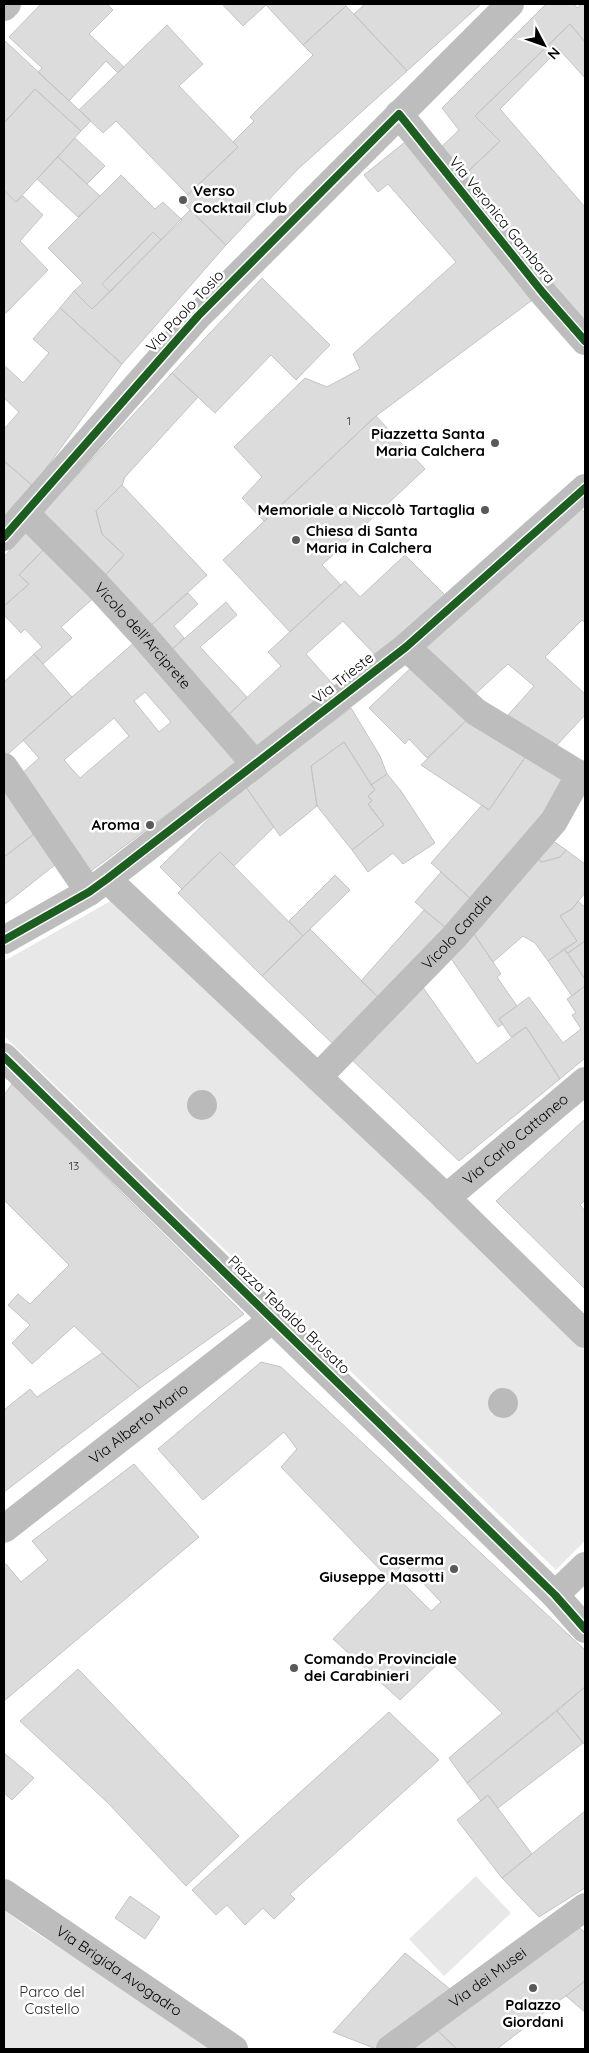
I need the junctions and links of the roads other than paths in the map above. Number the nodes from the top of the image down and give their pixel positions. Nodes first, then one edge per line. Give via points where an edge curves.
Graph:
1 (7, 4) edge
2 (510, 4) edge
3 (4, 7) edge
4 (399, 114) junction
5 (585, 341) edge
6 (585, 488) edge
7 (25, 513) junction
8 (4, 537) edge
9 (406, 647) junction
10 (255, 764) junction
11 (4, 767) edge
12 (583, 776) edge
13 (98, 885) junction
14 (4, 940) edge
15 (4, 1057) edge
16 (318, 1077) junction
17 (585, 1081) edge
18 (446, 1198) junction
19 (273, 1319) junction
20 (585, 1334) edge
21 (4, 1529) edge
22 (585, 1566) edge
23 (555, 1595) junction
24 (585, 1629) edge
25 (4, 1893) edge
26 (585, 1907) edge
27 (234, 2049) edge
28 (390, 2049) edge

1 - 3 street
2 - 4 street, Via Paolo Tosio
4 - 5 street, Via Veronica Gambara
4 - 7 street, Via Paolo Tosio via 198,316
6 - 9 street, Via Trieste
7 - 8 street, Via Paolo Tosio
7 - 10 street, Vicolo dell'Arciprete via 129,620
9 - 10 street, Via Trieste
9 - 12 street, Vicolo Candia via 476,712
10 - 13 street, Via Trieste
11 - 13 street
12 - 16 street, Vicolo Candia via 554,821 454,937
13 - 14 street
13 - 16 street
15 - 19 street, Piazza Tebaldo Brusato
16 - 18 street
17 - 18 street, Via Carlo Cattaneo
18 - 20 street
19 - 21 street, Via Alberto Mario
19 - 23 street, Piazza Tebaldo Brusato
22 - 23 street
23 - 24 street, Piazza Tebaldo Brusato
25 - 27 street, Via Brigida Avogadro
26 - 28 street, Via dei Musei

